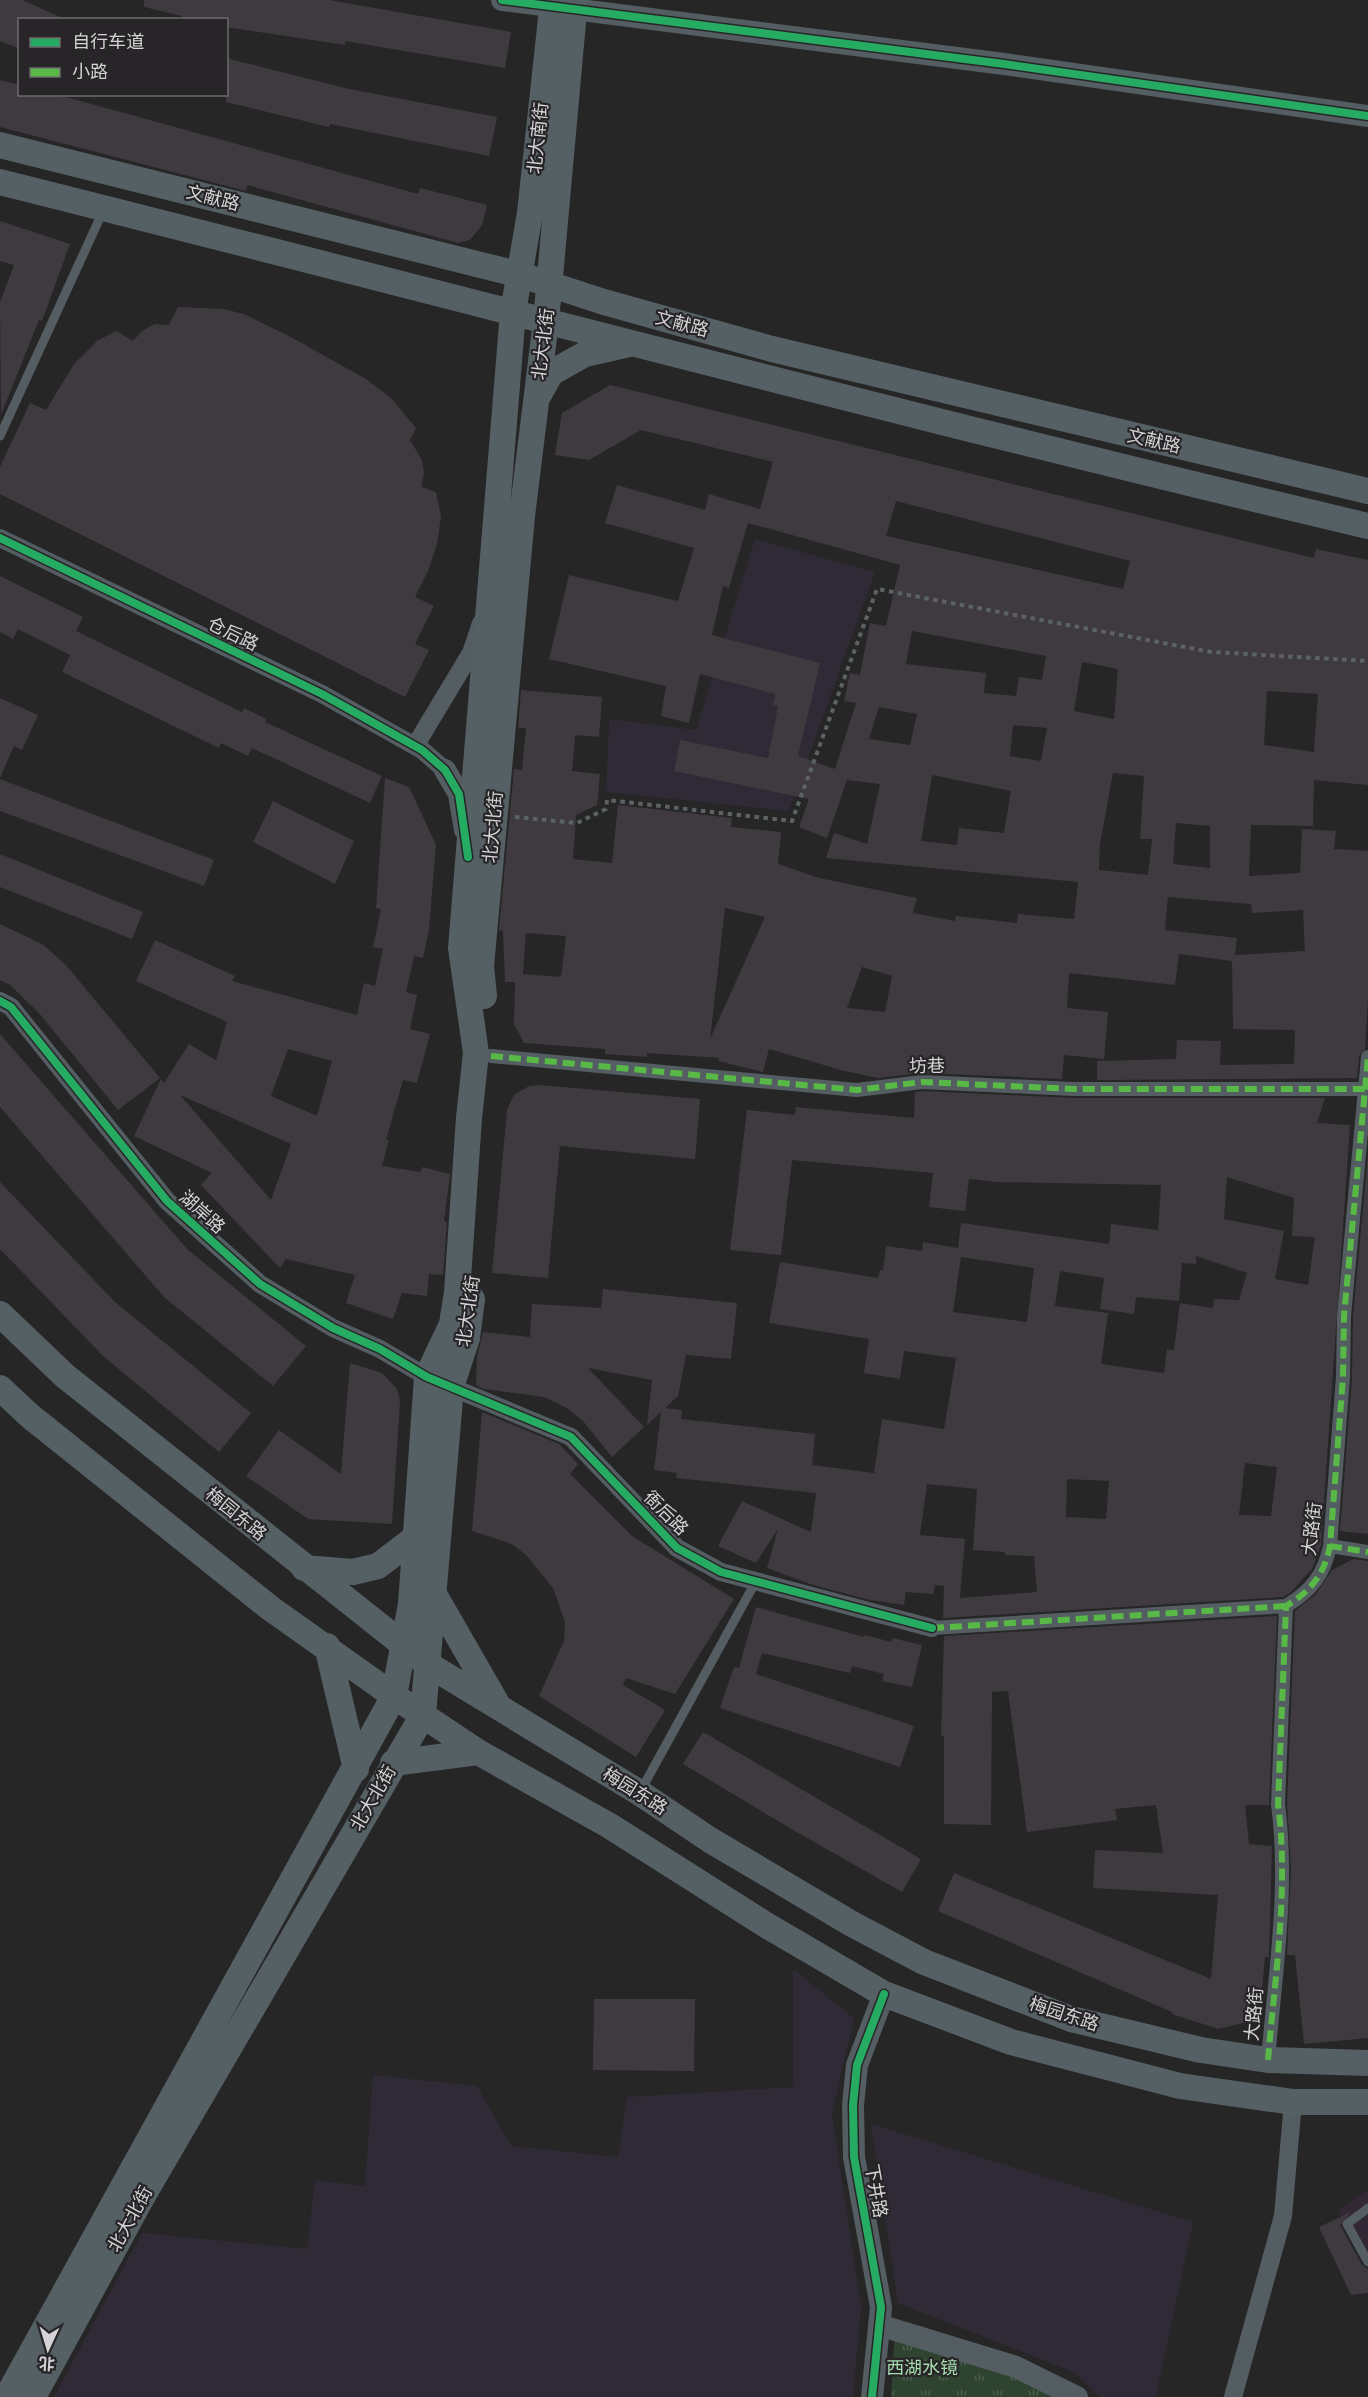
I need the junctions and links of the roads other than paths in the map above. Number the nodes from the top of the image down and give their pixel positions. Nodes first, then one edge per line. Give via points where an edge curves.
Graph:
1 (502, 0) edge
2 (564, 4) edge
3 (1368, 116) edge
4 (0, 145) edge
5 (0, 182) edge
6 (104, 209) junction
7 (521, 275) junction
8 (550, 277) junction
9 (513, 312) junction
10 (546, 321) junction
11 (634, 343) junction
12 (537, 399) junction
13 (0, 436) edge
14 (1368, 490) edge
15 (1368, 526) edge
16 (0, 538) edge
17 (489, 602) junction
18 (415, 746) junction
19 (445, 770) joint
20 (468, 857) junction
21 (0, 1001) edge
22 (491, 1056) junction
23 (1368, 1057) edge
24 (1365, 1089) junction
25 (0, 1314) edge
26 (439, 1382) junction
27 (0, 1388) edge
28 (416, 1537) junction
29 (1330, 1546) junction
30 (1368, 1552) edge
31 (303, 1568) junction
32 (756, 1581) junction
33 (435, 1596) junction
34 (1286, 1606) junction
35 (932, 1628) joint
36 (406, 1644) junction
37 (327, 1646) junction
38 (429, 1665) junction
39 (394, 1696) junction
40 (499, 1707) junction
41 (423, 1715) junction
42 (478, 1752) junction
43 (393, 1763) junction
44 (356, 1769) junction
45 (640, 1793) junction
46 (884, 1995) junction
47 (1268, 2060) junction
48 (1368, 2063) edge
49 (1293, 2102) junction
50 (1368, 2102) edge
51 (1368, 2208) edge
52 (1368, 2262) edge
53 (879, 2325) junction
54 (7, 2397) edge
55 (33, 2397) edge
56 (872, 2397) edge
57 (1077, 2397) edge
58 (1233, 2397) edge

1 - 2 street
2 - 3 street
2 - 7 main road, 北大南街
2 - 8 main road, 北大南街
4 - 7 main road, 文献路
5 - 6 main road, 文献路
6 - 9 main road, 文献路
6 - 13 lane
7 - 8 main road, 文献路
7 - 9 main road, 北大北街
8 - 10 main road, 北大北街
8 - 14 main road, 文献路 via 872,374
9 - 10 main road, 文献路
9 - 17 main road, 北大北街
10 - 11 main road, 文献路
10 - 12 main road, 北大北街
11 - 12 main road via 585,354 551,373
11 - 15 main road, 文献路 via 809,390
12 - 22 main road, 北大北街 via 522,516 481,966
16 - 18 street, 仓后路 via 321,694
17 - 18 street via 471,653
17 - 20 main road, 北大北街
18 - 19 street, 仓后路
19 - 20 street via 459,794
20 - 26 main road, 北大北街 via 460,948 476,1053 457,1292
21 - 26 street, 湖岸路 via 11,1007 167,1201 251,1276 333,1328
22 - 24 street, 坊巷 via 857,1090 922,1083 1073,1089
22 - 26 main road, 北大北街 via 467,1338
23 - 24 street, 大路街
24 - 29 street, 大路街 via 1344,1316
25 - 31 main road, 梅园东路 via 65,1376
26 - 28 main road, 北大北街
26 - 32 street, 衙后路 via 571,1437 677,1548 721,1572
26 - 33 main road, 北大北街
27 - 37 main road via 270,1608
28 - 31 main road via 378,1566 353,1572
28 - 36 main road, 北大北街
29 - 30 street
29 - 34 street, 大路街 via 1326,1567 1313,1587
31 - 36 main road, 梅园东路
32 - 35 street, 衙后路
32 - 45 lane
33 - 38 main road, 北大北街
33 - 40 main road
34 - 35 street
34 - 47 street, 大路街 via 1278,1804 1281,1918
36 - 38 main road, 梅园东路
36 - 39 main road, 北大北街
37 - 39 main road
37 - 44 main road
38 - 40 main road, 梅园东路
38 - 41 main road, 北大北街
39 - 41 main road
39 - 44 main road, 北大北街
40 - 45 main road, 梅园东路
41 - 42 main road
41 - 43 main road, 北大北街
42 - 43 main road
42 - 46 main road via 610,1826
43 - 55 main road, 北大北街 via 141,2199
44 - 54 main road, 北大北街
45 - 47 main road, 梅园东路 via 781,1883 962,1979 1071,2019 1201,2050
46 - 49 main road via 1011,2042 1099,2067 1180,2086
46 - 53 street, 下井路 via 857,2065 853,2105 854,2157 880,2307
47 - 48 main road, 梅园东路
49 - 50 main road
49 - 58 street via 1283,2216
51 - 52 lane via 1347,2224
53 - 56 street, 下井路
53 - 57 street via 1016,2367

